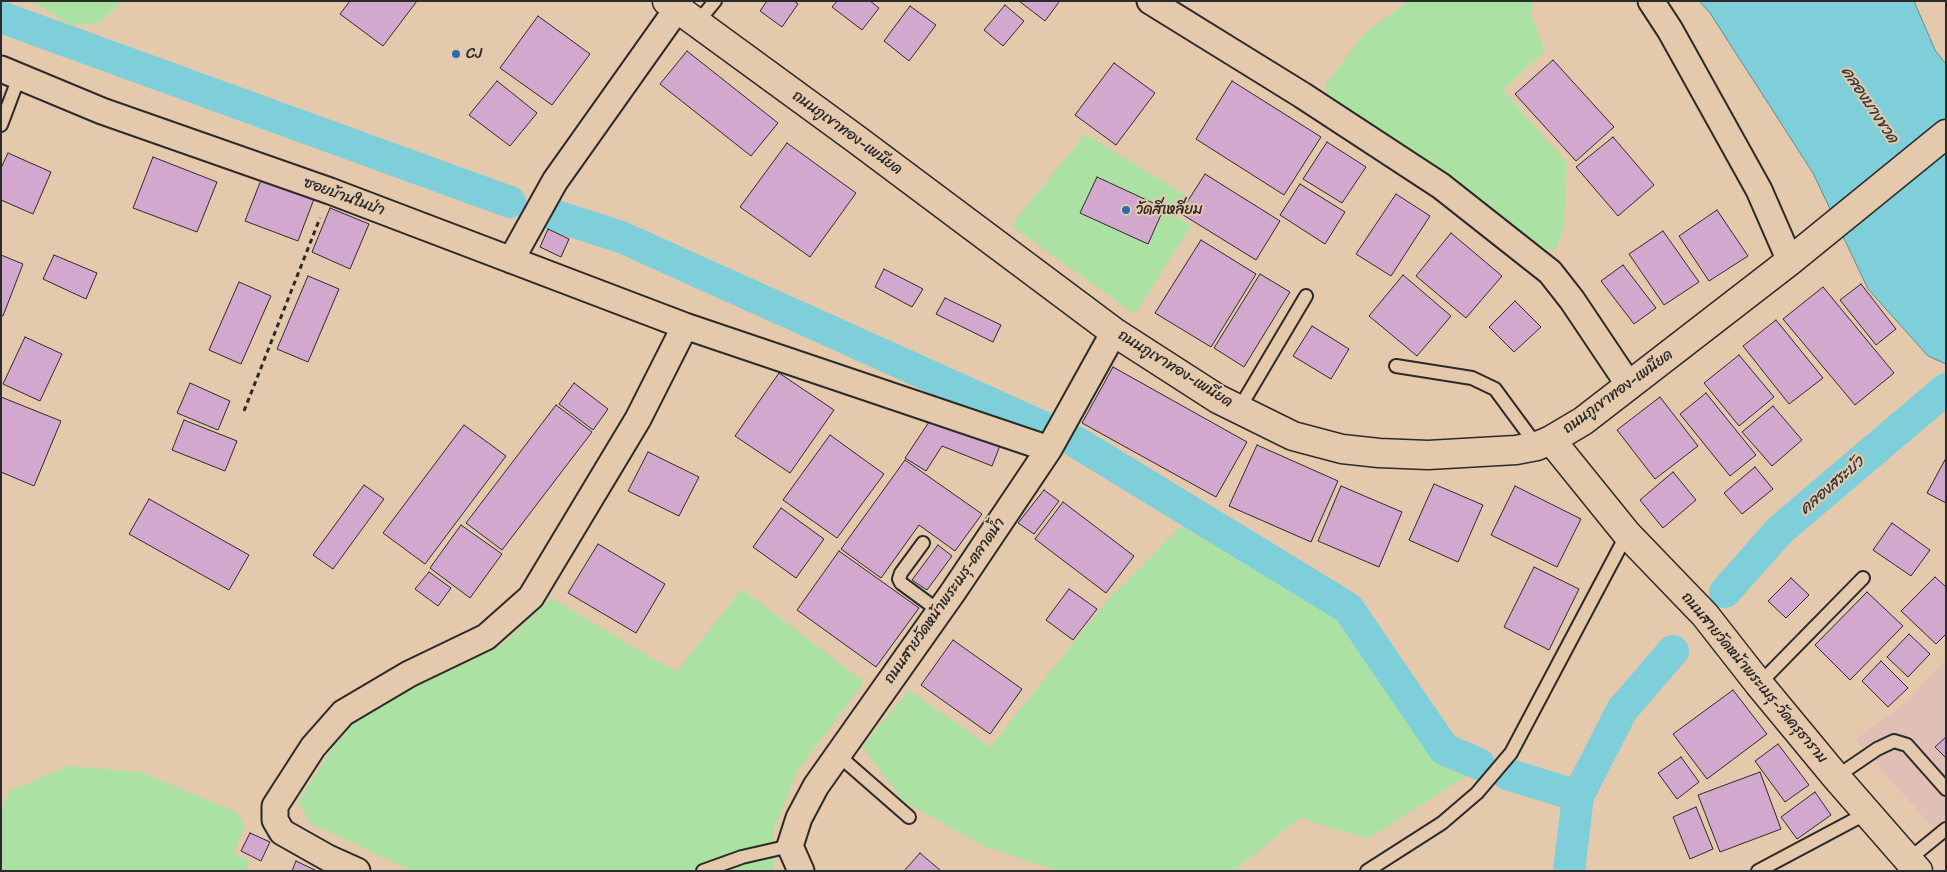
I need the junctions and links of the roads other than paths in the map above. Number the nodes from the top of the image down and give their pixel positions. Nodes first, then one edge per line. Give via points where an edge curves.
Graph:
1 (715, 1) edge
2 (1150, 1) edge
3 (1651, 1) edge
4 (680, 11) edge
5 (10, 73) edge
6 (1, 125) edge
7 (1946, 134) edge
8 (511, 260) junction
9 (1790, 261) junction
10 (1306, 296) dead end
11 (685, 326) junction
12 (1114, 332) junction
13 (1396, 366) dead end
14 (1629, 385) junction
15 (1239, 409) junction
16 (1544, 443) junction
17 (1049, 449) junction
18 (1628, 534) junction
19 (923, 543) dead end
20 (1863, 578) dead end
21 (939, 611) junction
22 (1759, 684) junction
23 (838, 755) junction
24 (1836, 777) junction
25 (1946, 789) edge
26 (1867, 812) junction
27 (910, 817) dead end
28 (1946, 828) edge
29 (790, 846) junction
30 (1913, 865) edge
31 (357, 871) edge
32 (703, 871) edge
33 (801, 871) edge
34 (1367, 871) edge
35 (1758, 871) edge

1 - 4 lane
2 - 14 street via 1441,186 1550,272
3 - 9 street via 1759,190
4 - 8 street via 555,181
4 - 12 street, ถนนภูเขาทอง-เพนียด
5 - 6 lane
5 - 8 street, ซอยบ้านในป่า via 102,111 330,191
7 - 9 street, ถนนภูเขาทอง-เพนียด
8 - 11 street, ซอยบ้านในป่า
9 - 14 street, ถนนภูเขาทอง-เพนียด
10 - 15 lane
11 - 17 street, ซอยบ้านในป่า
11 - 31 street via 638,419 530,597 486,637 409,674 343,713 313,747 275,806 275,820 282,832
12 - 15 street, ถนนภูเขาทอง-เพนียด via 1218,400
12 - 17 street, ถนนสายวัดหน้าพระเมรุ-ตลาดน้ำ
13 - 16 lane via 1472,378 1495,389
14 - 16 street, ถนนภูเขาทอง-เพนียด via 1582,421
15 - 16 street, ถนนภูเขาทอง-เพนียด via 1293,436 1351,450 1428,455 1516,450
16 - 18 street, ถนนสายวัดหน้าพระเมรุ-วัดครุธาราม
17 - 21 street, ถนนสายวัดหน้าพระเมรุ-ตลาดน้ำ
18 - 22 street, ถนนสายวัดหน้าพระเมรุ-วัดครุธาราม via 1705,615
18 - 34 lane via 1511,753 1477,793 1442,823
19 - 21 lane via 899,579
20 - 22 lane
21 - 23 street, ถนนสายวัดหน้าพระเมรุ-ตลาดน้ำ
22 - 24 street, ถนนสายวัดหน้าพระเมรุ-วัดครุธาราม
23 - 27 lane
23 - 29 street, ถนนสายวัดหน้าพระเมรุ-ตลาดน้ำ via 816,786
24 - 25 lane via 1894,741 1907,745
24 - 26 street, ถนนสายวัดหน้าพระเมรุ-วัดครุธาราม
26 - 30 street, ถนนสายวัดหน้าพระเมรุ-วัดครุธาราม
26 - 35 lane
28 - 30 lane
29 - 32 lane via 742,857
29 - 33 street

